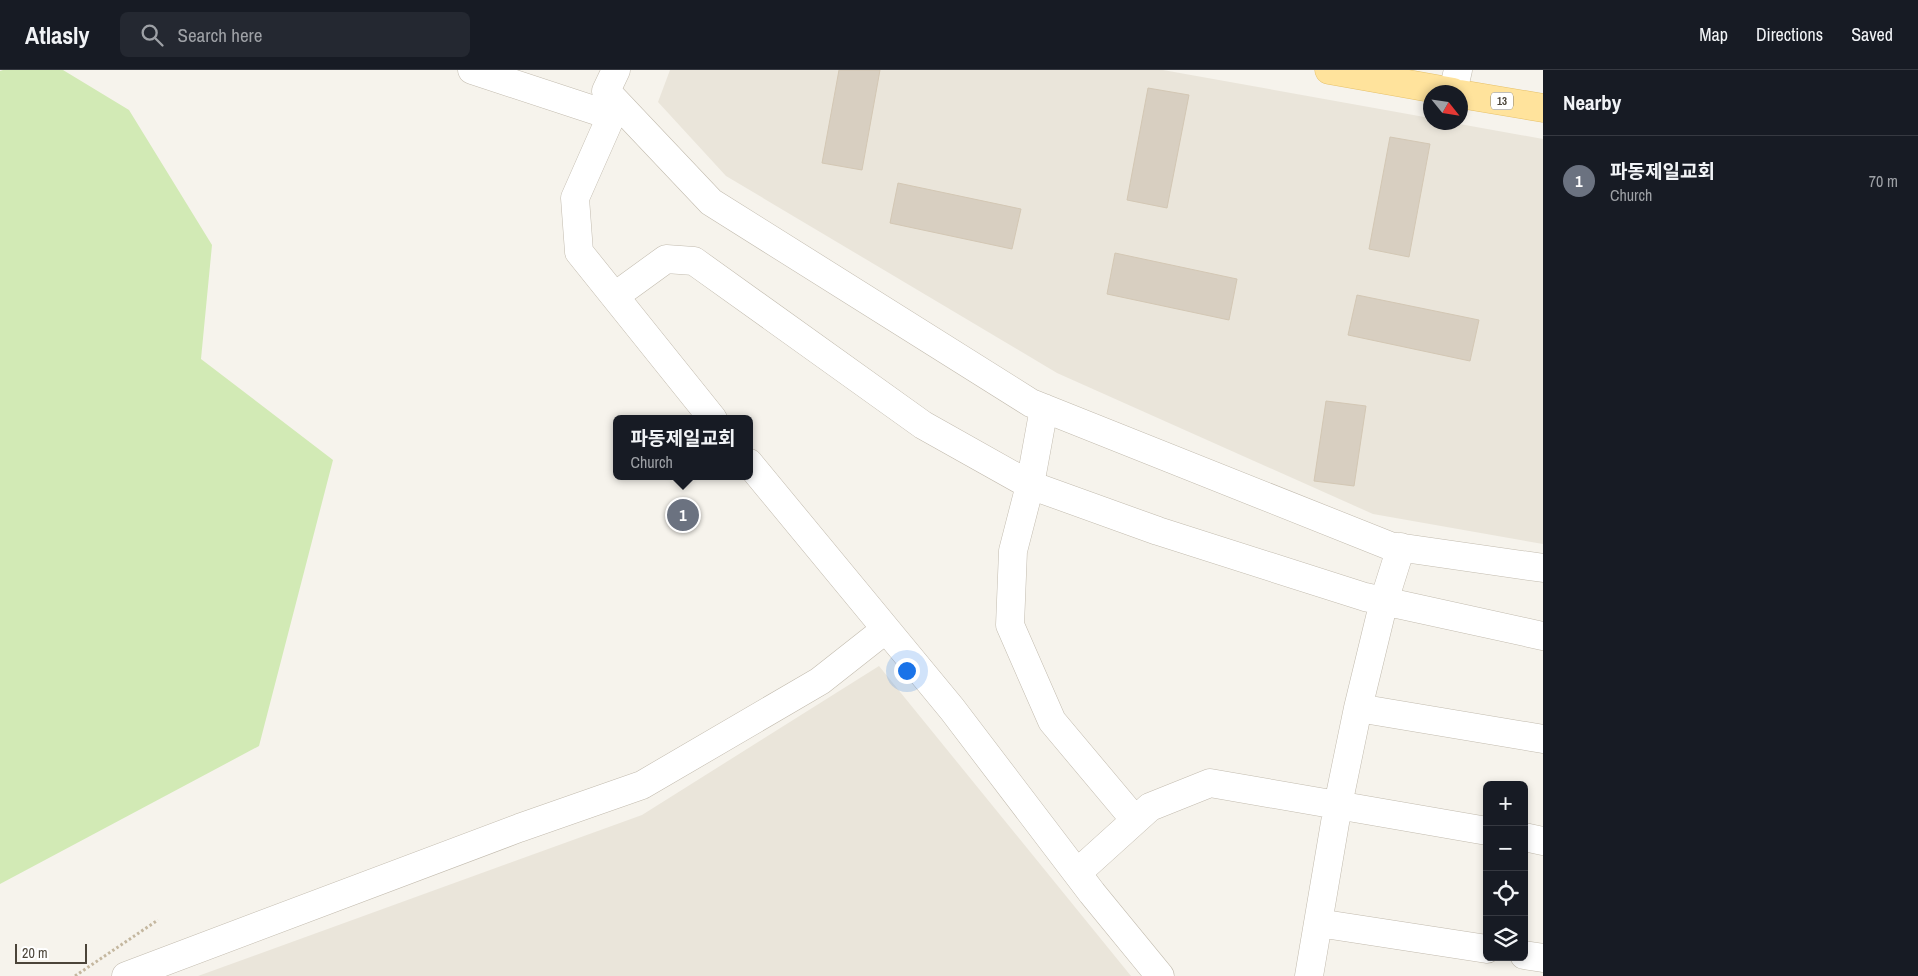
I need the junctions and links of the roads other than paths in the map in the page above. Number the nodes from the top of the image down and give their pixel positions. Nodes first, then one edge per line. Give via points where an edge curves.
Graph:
1 (472, 70) edge
2 (616, 70) edge
3 (1329, 70) edge
4 (1458, 70) edge
5 (1455, 85) edge
6 (1423, 87) edge
7 (1468, 95) edge
8 (1543, 108) edge
9 (614, 109) junction
10 (615, 296) junction
11 (1044, 408) junction
12 (710, 415) edge
13 (753, 468) edge
14 (1030, 485) junction
15 (1401, 547) junction
16 (1543, 568) edge
17 (1384, 601) junction
18 (886, 629) junction
19 (1543, 636) edge
20 (1358, 708) junction
21 (1543, 739) edge
22 (1338, 805) junction
23 (1135, 820) junction
24 (1483, 830) edge
25 (1528, 838) edge
26 (1543, 840) edge
27 (1077, 873) junction
28 (1318, 923) junction
29 (1483, 948) edge
30 (1528, 956) edge
31 (1543, 958) edge
32 (126, 976) edge
33 (1160, 976) edge
34 (1309, 976) edge

1 - 9 street
2 - 9 street via 606,91
3 - 6 main road
4 - 5 street
7 - 8 main road, 13
9 - 10 street via 575,198 580,252
9 - 11 street via 711,202 1030,403
10 - 12 street
10 - 14 street via 666,259 694,261 923,425
11 - 14 street
11 - 15 street via 1390,546
13 - 18 street
14 - 17 street via 1158,531
14 - 23 street via 1013,551 1010,625 1052,720
15 - 16 street
15 - 17 street
17 - 19 street
17 - 20 street
18 - 27 street via 952,709
18 - 32 street via 820,681 642,785
20 - 21 street
20 - 22 street
22 - 23 street via 1210,783 1150,807
22 - 24 street
22 - 28 street
23 - 27 street
25 - 26 street
27 - 33 street
28 - 29 street
28 - 34 street
30 - 31 street

